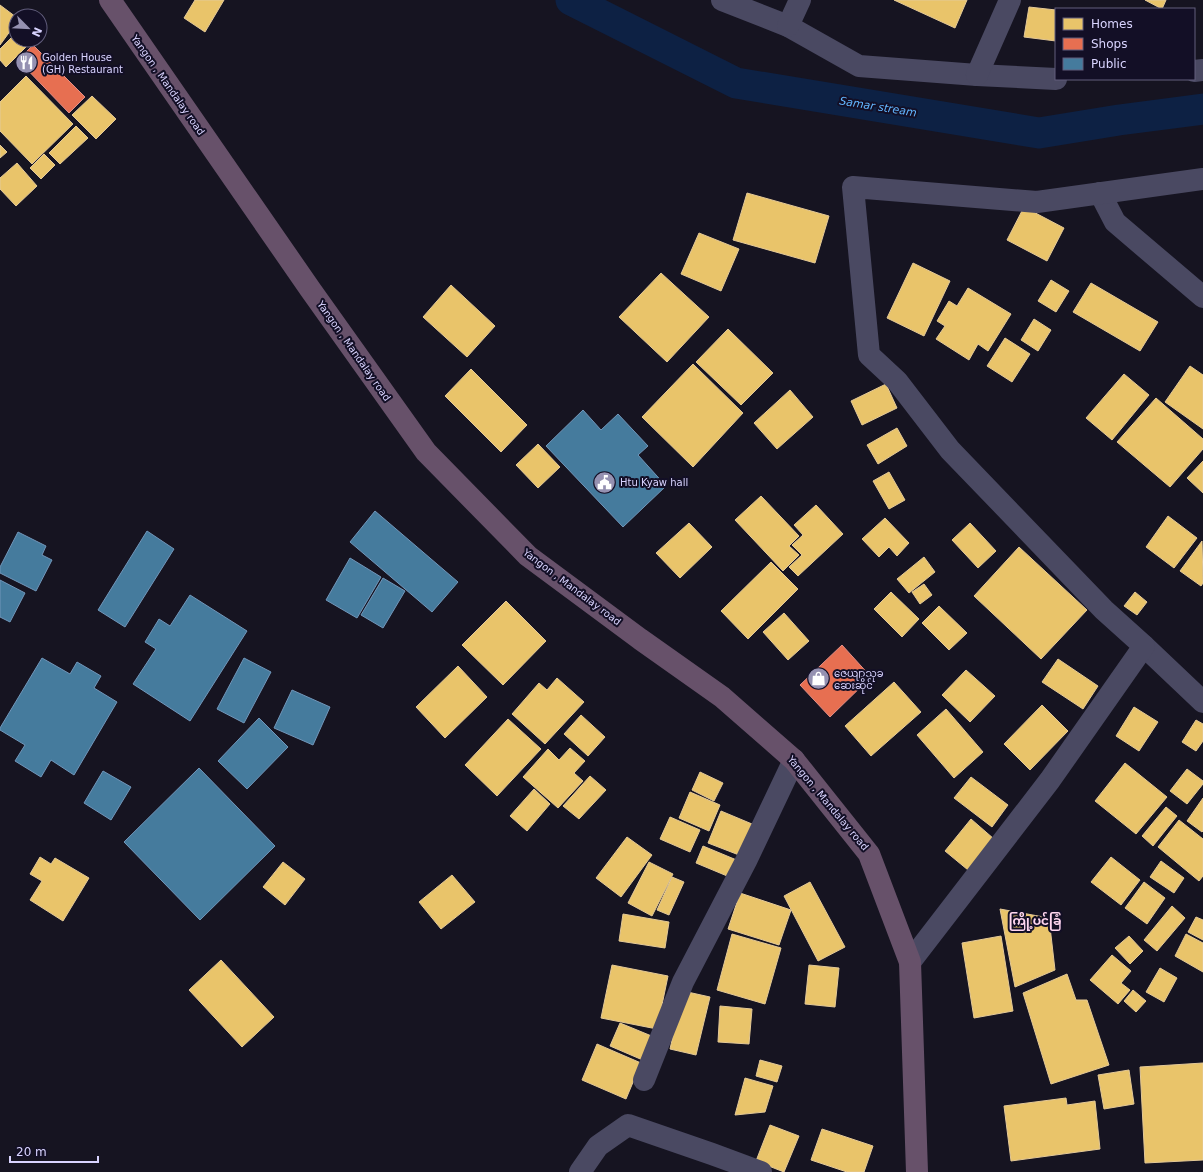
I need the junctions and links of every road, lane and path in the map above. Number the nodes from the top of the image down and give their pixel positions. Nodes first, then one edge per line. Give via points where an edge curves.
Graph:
1 (110, 0) edge
2 (722, 0) edge
3 (800, 0) edge
4 (1010, 0) edge
5 (788, 26) junction
6 (977, 75) junction
7 (1055, 79) edge
8 (1203, 178) edge
9 (1100, 193) junction
10 (1203, 297) edge
11 (1144, 646) junction
12 (1203, 702) edge
13 (794, 760) junction
14 (910, 962) junction
15 (644, 1080) dead end
16 (580, 1172) edge
17 (761, 1172) edge
18 (917, 1172) edge

1 - 13 highway, Yangon , Mandalay road via 426,452 528,556 722,696
2 - 5 street
3 - 5 street
4 - 6 street
5 - 6 street via 859,66
6 - 7 street
8 - 9 street
9 - 10 street via 1116,222
9 - 11 street via 1037,202 853,187 869,355 898,381 950,450 1104,610
11 - 12 street
11 - 14 street via 1050,780
13 - 14 highway, Yangon , Mandalay road via 870,854
13 - 15 street via 684,982
14 - 18 highway, Yangon , Mandalay road
16 - 17 street via 598,1146 628,1125

